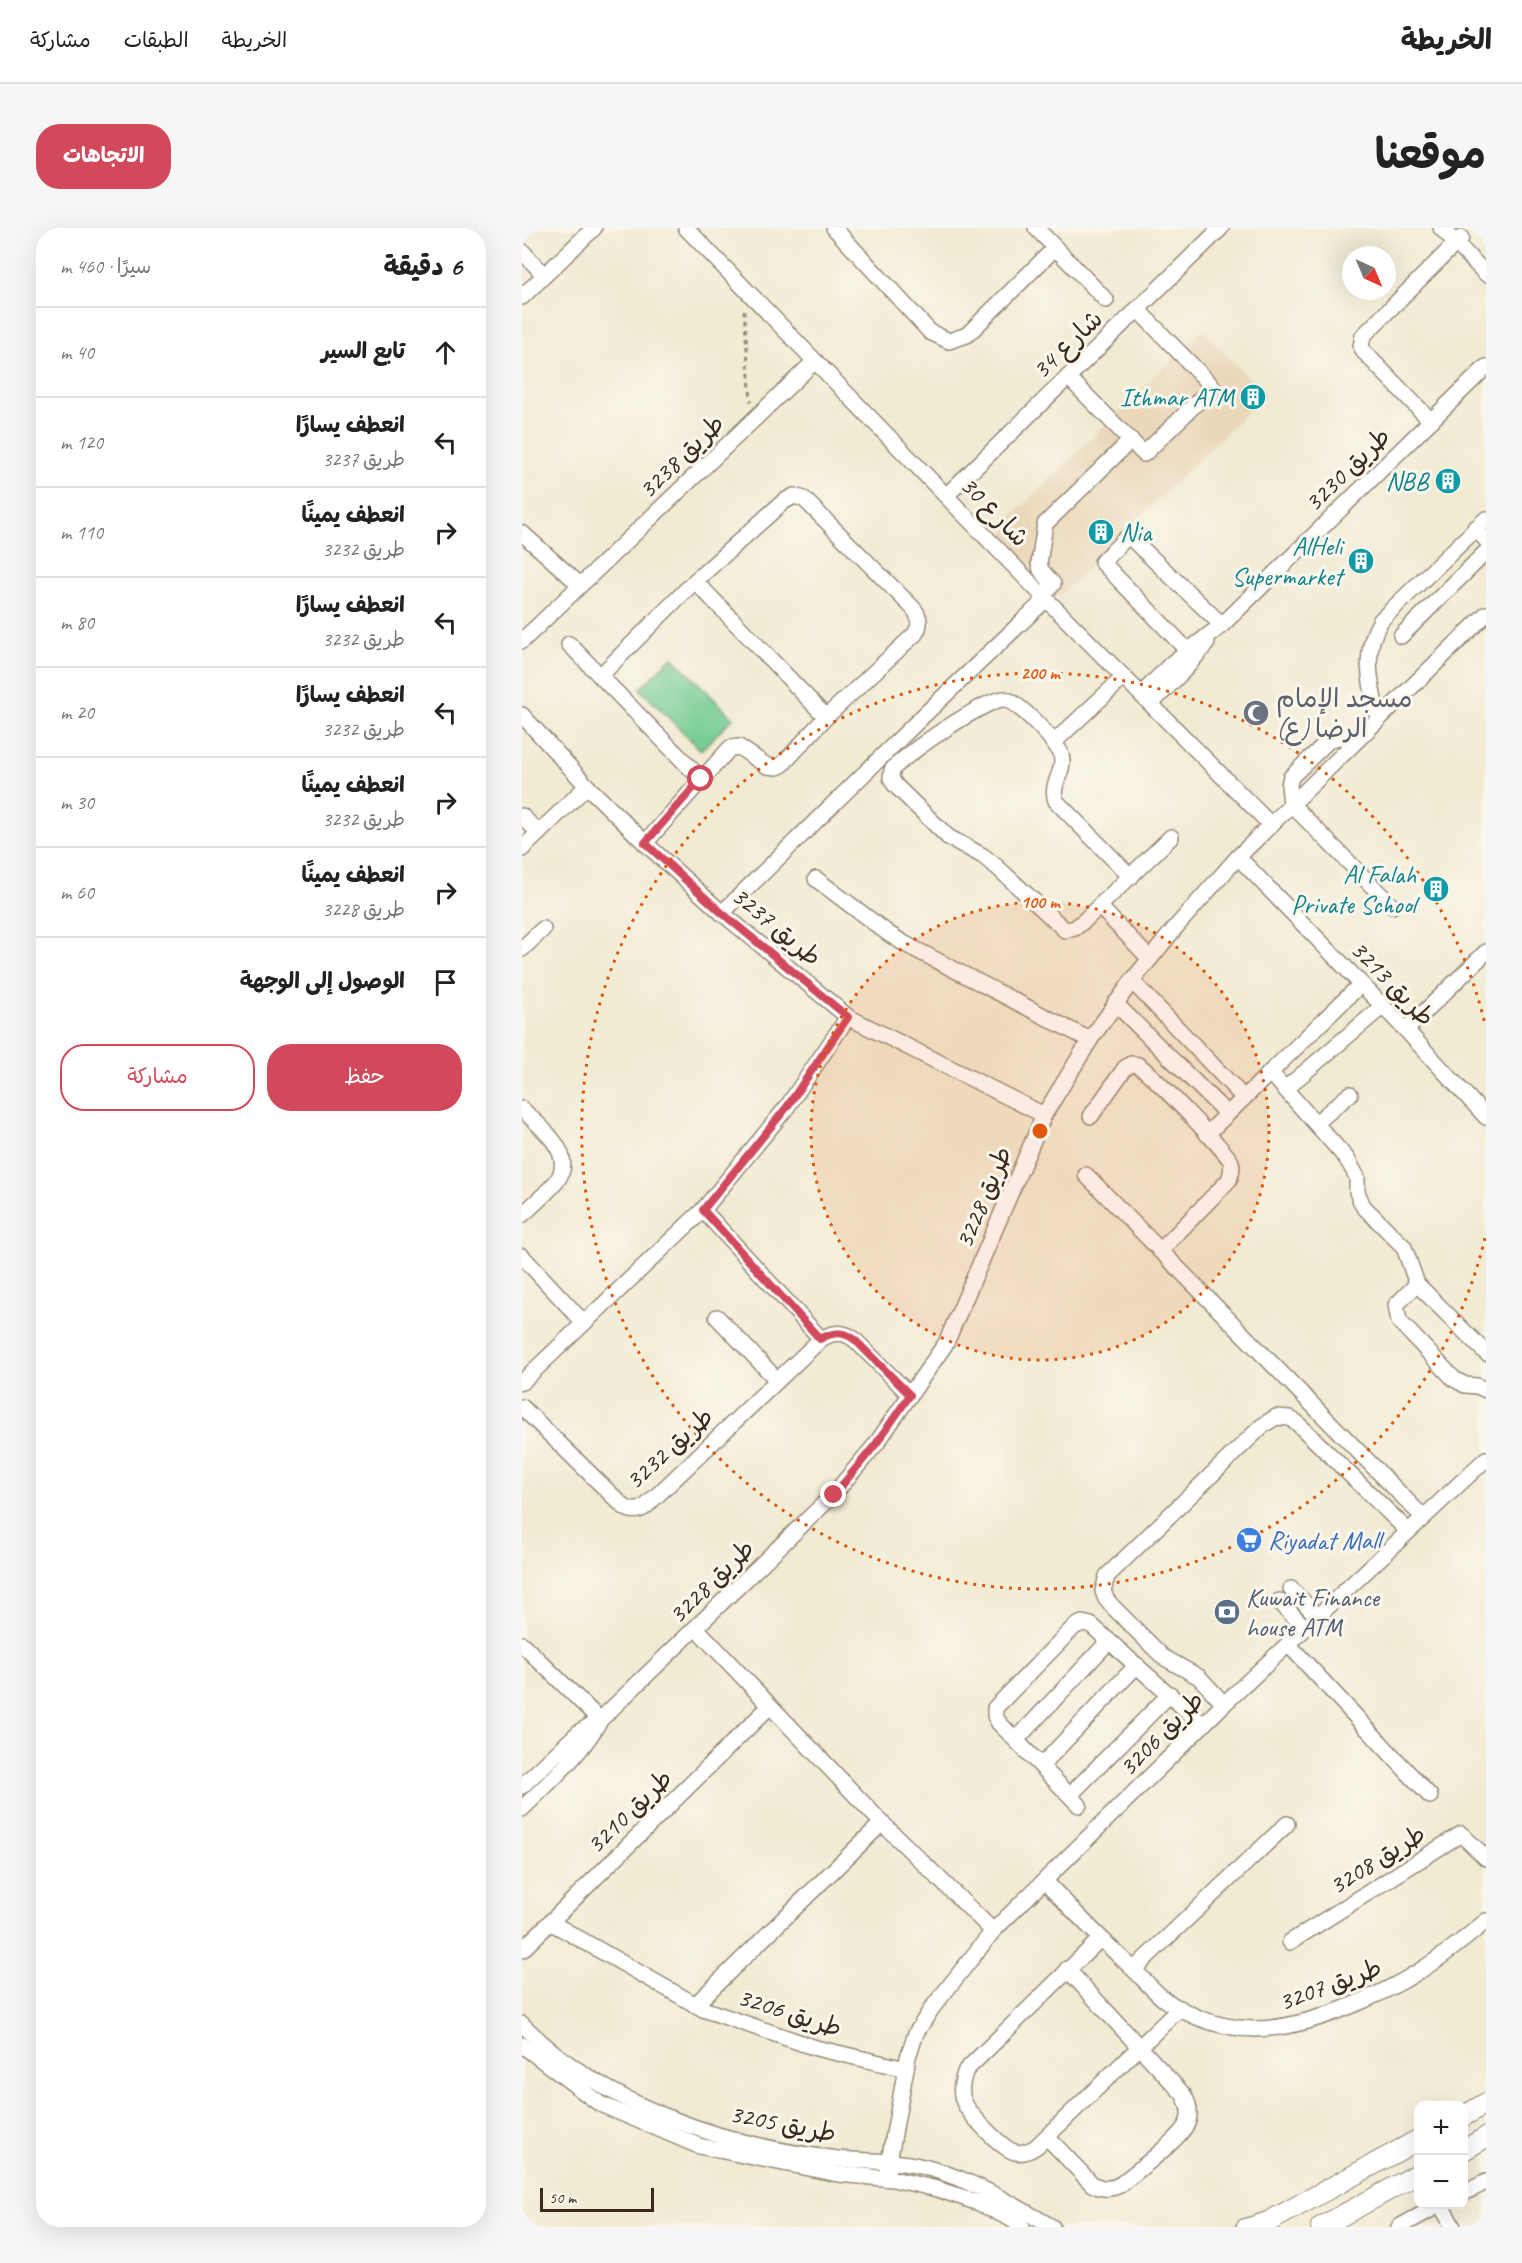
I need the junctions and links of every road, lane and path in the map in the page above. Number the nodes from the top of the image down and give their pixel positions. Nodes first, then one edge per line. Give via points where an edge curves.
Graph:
1 (594, 228) edge
2 (686, 228) edge
3 (1036, 228) edge
4 (1221, 228) edge
5 (1441, 228) edge
6 (839, 229) edge
7 (1456, 236) edge
8 (1055, 248) junction
9 (522, 251) edge
10 (1484, 264) edge
11 (544, 275) junction
12 (743, 287) junction
13 (522, 297) edge
14 (1106, 300) dead end
15 (1137, 309) junction
16 (815, 361) junction
17 (1486, 367) edge
18 (1068, 377) junction
19 (752, 420) junction
20 (1431, 420) junction
21 (1131, 440) junction
22 (946, 495) junction
23 (1480, 523) edge
24 (522, 533) edge
25 (1486, 540) edge
26 (1486, 552) edge
27 (695, 581) junction
28 (580, 585) junction
29 (1044, 597) junction
30 (1402, 599) junction
31 (1486, 614) edge
32 (1419, 617) junction
33 (1219, 628) junction
34 (1401, 636) dead end
35 (522, 641) edge
36 (569, 644) dead end
37 (1187, 650) junction
38 (600, 676) junction
39 (1124, 676) junction
40 (1146, 699) junction
41 (522, 715) edge
42 (826, 717) junction
43 (1378, 719) junction
44 (1053, 743) junction
45 (701, 779) junction
46 (587, 786) junction
47 (1291, 804) junction
48 (522, 816) edge
49 (1271, 825) junction
50 (539, 833) junction
51 (1171, 837) dead end
52 (645, 843) junction
53 (522, 849) edge
54 (1238, 857) junction
55 (1131, 878) junction
56 (816, 879) dead end
57 (1099, 906) junction
58 (1392, 906) dead end
59 (722, 913) junction
60 (543, 929) dead end
61 (522, 950) edge
62 (1486, 952) edge
63 (1150, 959) junction
64 (1132, 981) junction
65 (1361, 984) junction
66 (1115, 1003) junction
67 (1383, 1006) junction
68 (848, 1017) junction
69 (1406, 1030) junction
70 (1089, 1040) junction
71 (1270, 1072) junction
72 (1285, 1089) junction
73 (1350, 1094) dead end
74 (1244, 1098) junction
75 (522, 1109) edge
76 (1227, 1114) junction
77 (1044, 1115) junction
78 (1091, 1116) dead end
79 (1486, 1117) edge
80 (1316, 1123) junction
81 (1207, 1134) junction
82 (1086, 1175) dead end
83 (703, 1210) junction
84 (522, 1215) edge
85 (1160, 1251) junction
86 (522, 1256) edge
87 (1417, 1284) junction
88 (717, 1317) dead end
89 (584, 1323) junction
90 (820, 1339) junction
91 (1486, 1353) edge
92 (777, 1380) junction
93 (522, 1382) edge
94 (1486, 1390) edge
95 (910, 1395) junction
96 (522, 1407) edge
97 (1486, 1459) edge
98 (1423, 1517) junction
99 (1408, 1531) junction
100 (1291, 1589) dead end
101 (1279, 1601) dead end
102 (1317, 1616) junction
103 (1305, 1628) junction
104 (697, 1629) junction
105 (1109, 1641) junction
106 (522, 1644) edge
107 (1288, 1644) junction
108 (1137, 1665) junction
109 (1170, 1694) junction
110 (1224, 1704) junction
111 (770, 1707) junction
112 (600, 1720) junction
113 (1203, 1725) junction
114 (1016, 1740) junction
115 (1041, 1766) junction
116 (522, 1786) edge
117 (1430, 1796) dead end
118 (522, 1809) edge
119 (882, 1823) junction
120 (1287, 1824) dead end
121 (1486, 1858) edge
122 (1045, 1881) junction
123 (1486, 1921) edge
124 (550, 1922) junction
125 (993, 1931) junction
126 (1100, 1939) junction
127 (1290, 1942) dead end
128 (522, 1950) edge
129 (1067, 1969) junction
130 (1134, 1970) junction
131 (695, 2005) junction
132 (1180, 2008) junction
133 (522, 2024) edge
134 (522, 2045) edge
135 (1140, 2047) junction
136 (906, 2069) junction
137 (1486, 2103) edge
138 (1468, 2114) edge
139 (1047, 2137) junction
140 (1486, 2138) edge
141 (1414, 2143) edge
142 (1468, 2148) edge
143 (890, 2163) junction
144 (1414, 2177) edge
145 (886, 2178) junction
146 (1486, 2182) edge
147 (1468, 2191) edge
148 (1433, 2209) edge
149 (1443, 2209) edge
150 (1281, 2215) junction
151 (1022, 2227) edge
152 (1052, 2227) edge
153 (1244, 2227) edge
154 (1259, 2227) edge
155 (1321, 2227) edge
156 (1399, 2227) edge
157 (1453, 2227) edge

1 - 11 street
2 - 12 street, شارع 30
3 - 8 street
4 - 15 street, شارع 34
5 - 7 street
6 - 8 street via 930,332 950,341 967,334
7 - 10 street
7 - 20 street via 1361,341 1364,352
8 - 14 street
9 - 11 street
11 - 13 street
12 - 16 street, شارع 30
12 - 19 path
15 - 18 street, شارع 34
15 - 21 street via 1213,387 1144,454
16 - 19 street, طريق 3238
16 - 22 street, شارع 30
17 - 20 street, طريق 3230
18 - 21 street
18 - 22 street, شارع 34
19 - 28 street, طريق 3238
20 - 33 street, طريق 3230
21 - 29 street via 1046,521 1039,563 1053,584
22 - 29 street, شارع 30
23 - 25 street
23 - 30 street
24 - 28 street
26 - 32 street
27 - 38 street
27 - 42 street
27 - 42 street via 794,496 804,499 914,609 920,624 915,634
28 - 35 street, طريق 3238
29 - 39 street, شارع 30
29 - 59 street
30 - 32 street
30 - 43 street via 1381,620 1368,652
31 - 43 street, طريق 3228
32 - 34 street
33 - 37 street, طريق 3230
33 - 37 street via 1133,540 1125,539 1102,562
33 - 40 street, طريق 3230 via 1191,662
36 - 38 street
37 - 40 street, طريق 3230
38 - 45 street
39 - 40 street, شارع 30
39 - 44 street
40 - 49 street, شارع 30
41 - 46 street, طريق 3237
42 - 45 street via 782,765 767,766 733,746
43 - 47 street, طريق 3228
44 - 55 street via 1062,759 1053,787 1056,801
44 - 57 street via 1015,703 997,700 946,728 894,767 891,778 948,837 997,867 1060,927 1075,928
45 - 52 street
46 - 50 street
46 - 52 street, طريق 3237
47 - 49 street, طريق 3228
47 - 58 street
48 - 50 street
49 - 54 street, طريق 3228
50 - 53 street
51 - 55 street
52 - 59 street, طريق 3237
54 - 63 street, طريق 3228
54 - 65 street, طريق 3213
55 - 57 street
56 - 70 street via 889,934
57 - 63 street
59 - 68 street, طريق 3237
60 - 61 street
62 - 69 street
63 - 64 street, طريق 3228
64 - 66 street, طريق 3228
64 - 74 street
65 - 67 street, طريق 3213
65 - 71 street
66 - 70 street, طريق 3228
66 - 76 street
67 - 69 street, طريق 3213
67 - 72 street
68 - 77 street, طريق 3237
68 - 83 street via 787,1107
69 - 79 street, طريق 3213
70 - 77 street, طريق 3228
71 - 72 street
71 - 74 street
72 - 80 street
73 - 80 street
74 - 76 street
75 - 84 street via 560,1150 562,1167 556,1182
76 - 81 street
77 - 95 street, طريق 3228 via 946,1342
78 - 81 street via 1125,1068 1135,1064 1142,1066
80 - 87 street via 1352,1167 1364,1206 1404,1247
81 - 85 street via 1231,1162 1229,1180
82 - 85 street
83 - 89 street
83 - 90 street
85 - 98 street
86 - 89 street
87 - 91 street
87 - 94 street via 1396,1305 1399,1321 1456,1381
88 - 92 street
89 - 93 street
90 - 92 street, طريق 3232
90 - 95 street via 837,1332 846,1334
92 - 96 street, طريق 3232 via 638,1511 623,1506
95 - 104 street, طريق 3228 via 834,1495
97 - 98 street, طريق 3206
98 - 99 street, طريق 3206
99 - 102 street, طريق 3206
99 - 110 street via 1296,1422 1276,1417 1262,1426 1107,1576 1104,1584 1106,1599 1163,1657 1199,1677
100 - 102 street
101 - 103 street
102 - 103 street, طريق 3206
103 - 107 street, طريق 3206
104 - 111 street
104 - 112 street, طريق 3228
105 - 108 street
105 - 114 street
105 - 114 street via 1091,1625 1082,1623 995,1708 999,1723
106 - 112 street
107 - 110 street, طريق 3206
107 - 117 street, طريق 3208
108 - 109 street
108 - 115 street
109 - 113 street
109 - 115 street via 1074,1800
110 - 113 street, طريق 3206
111 - 119 street
111 - 124 street, طريق 3210
112 - 116 street, طريق 3228 via 579,1732
112 - 118 street, طريق 3228 via 573,1758
113 - 122 street, طريق 3206
114 - 115 street
119 - 125 street
119 - 131 street, طريق 3206
120 - 130 street
121 - 127 street, طريق 3208 via 1461,1834
122 - 125 street, طريق 3206
122 - 126 street, طريق 3207
123 - 132 street, طريق 3207 via 1409,1979 1315,2020 1262,2031 1239,2029 1194,2017
124 - 128 street, طريق 3210
124 - 131 street, طريق 3206
125 - 136 street, طريق 3206 via 916,2033
126 - 129 street
126 - 130 street, طريق 3207
129 - 135 street
129 - 139 street via 973,2061 962,2080 961,2091 970,2112 1007,2149 1032,2150
130 - 132 street, طريق 3207 via 1163,1999
131 - 136 street, طريق 3206 via 816,2048
132 - 135 street
133 - 143 street, طريق 3205 via 539,2041 605,2088 697,2130 793,2152
134 - 145 street, طريق 3205 via 600,2104 699,2146 838,2174
135 - 139 street
135 - 139 street via 1187,2100 1190,2115 1179,2134 1119,2185 1105,2189 1092,2184
136 - 143 street, طريق 3206
137 - 138 main road
140 - 142 main road
141 - 150 main road
143 - 145 street, طريق 3206
143 - 152 street, طريق 3205 via 914,2164 943,2172 986,2189
144 - 155 main road
145 - 151 street, طريق 3205 via 937,2188 979,2203
146 - 147 street
148 - 156 street
149 - 157 street
150 - 153 street
150 - 154 main road

